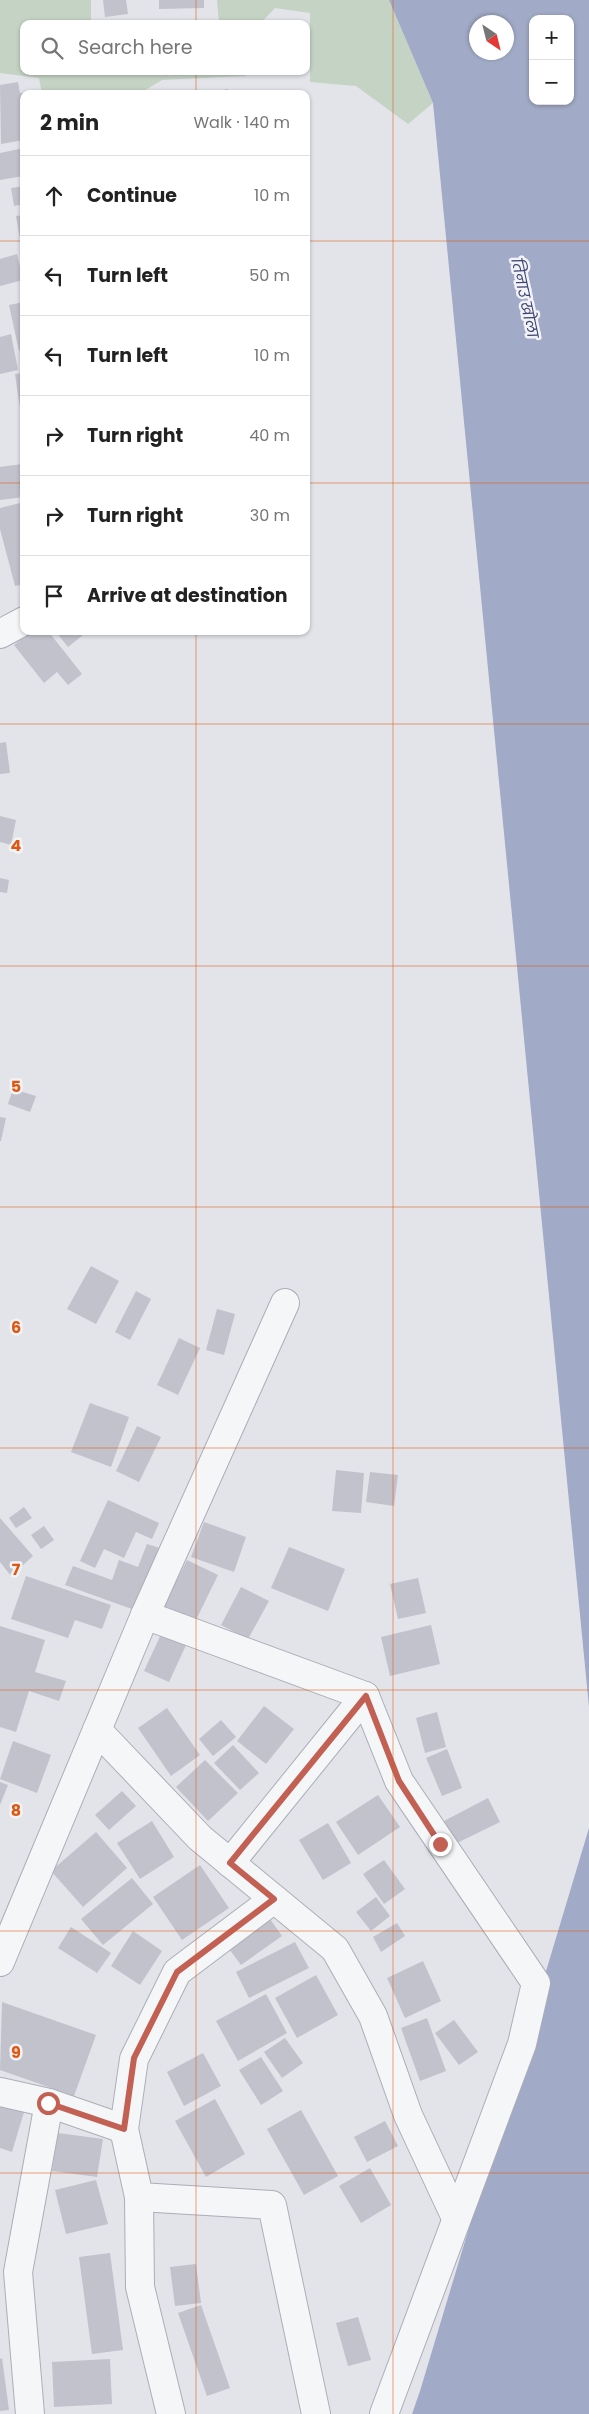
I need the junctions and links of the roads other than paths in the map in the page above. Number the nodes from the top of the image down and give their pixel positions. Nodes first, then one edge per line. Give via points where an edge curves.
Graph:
1 (20, 623) edge
2 (0, 634) edge
3 (285, 1303) dead end
4 (145, 1615) junction
5 (366, 1696) junction
6 (97, 1730) junction
7 (230, 1863) junction
8 (274, 1899) junction
9 (0, 1962) edge
10 (0, 2092) edge
11 (48, 2103) junction
12 (124, 2129) junction
13 (139, 2196) junction
14 (456, 2218) junction
15 (30, 2414) edge
16 (171, 2414) edge
17 (316, 2414) edge
18 (384, 2414) edge

1 - 2 street
3 - 4 street
4 - 5 street
4 - 6 street
5 - 7 street
5 - 14 street via 399,1781 536,1983 522,2044
6 - 7 street via 200,1838
6 - 9 street
7 - 8 street
8 - 12 street via 177,1972 134,2058
8 - 14 street via 335,1949 373,2016 408,2116
10 - 11 street
11 - 12 street
11 - 15 street via 18,2272
12 - 13 street
13 - 16 street via 140,2288
13 - 17 street via 272,2205
14 - 18 street

